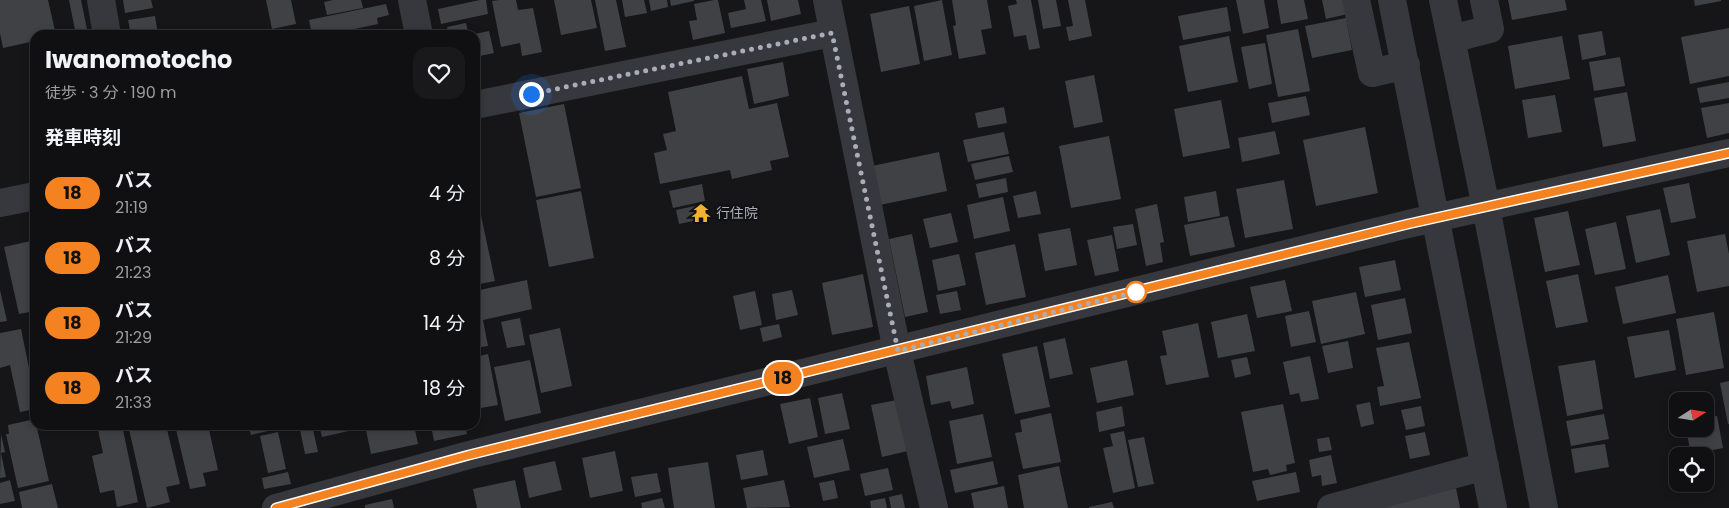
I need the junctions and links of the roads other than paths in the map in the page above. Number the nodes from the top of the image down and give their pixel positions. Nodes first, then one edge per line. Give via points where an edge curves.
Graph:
1 (101, 0) edge
2 (412, 0) edge
3 (827, 0) edge
4 (1356, 0) edge
5 (1484, 0) edge
6 (1443, 4) edge
7 (1394, 10) edge
8 (106, 29) dead end
9 (418, 30) edge
10 (832, 33) junction
11 (1451, 39) junction
12 (1406, 65) junction
13 (480, 104) edge
14 (1729, 152) edge
15 (30, 197) edge
16 (0, 203) edge
17 (1486, 207) junction
18 (1437, 217) junction
19 (898, 351) junction
20 (1485, 466) junction
21 (276, 508) edge
22 (934, 508) edge
23 (1331, 508) edge
24 (1493, 508) edge
25 (1544, 508) edge

1 - 8 street
2 - 9 street
3 - 10 street
4 - 12 street via 1372,73
5 - 11 street via 1490,29
6 - 11 street
7 - 12 street
10 - 13 street
10 - 19 street
11 - 17 street
12 - 18 street
14 - 17 street
15 - 16 street
17 - 18 street
17 - 25 street
18 - 19 street
18 - 20 street
19 - 21 street via 469,455
19 - 22 street
20 - 23 street
20 - 24 street

